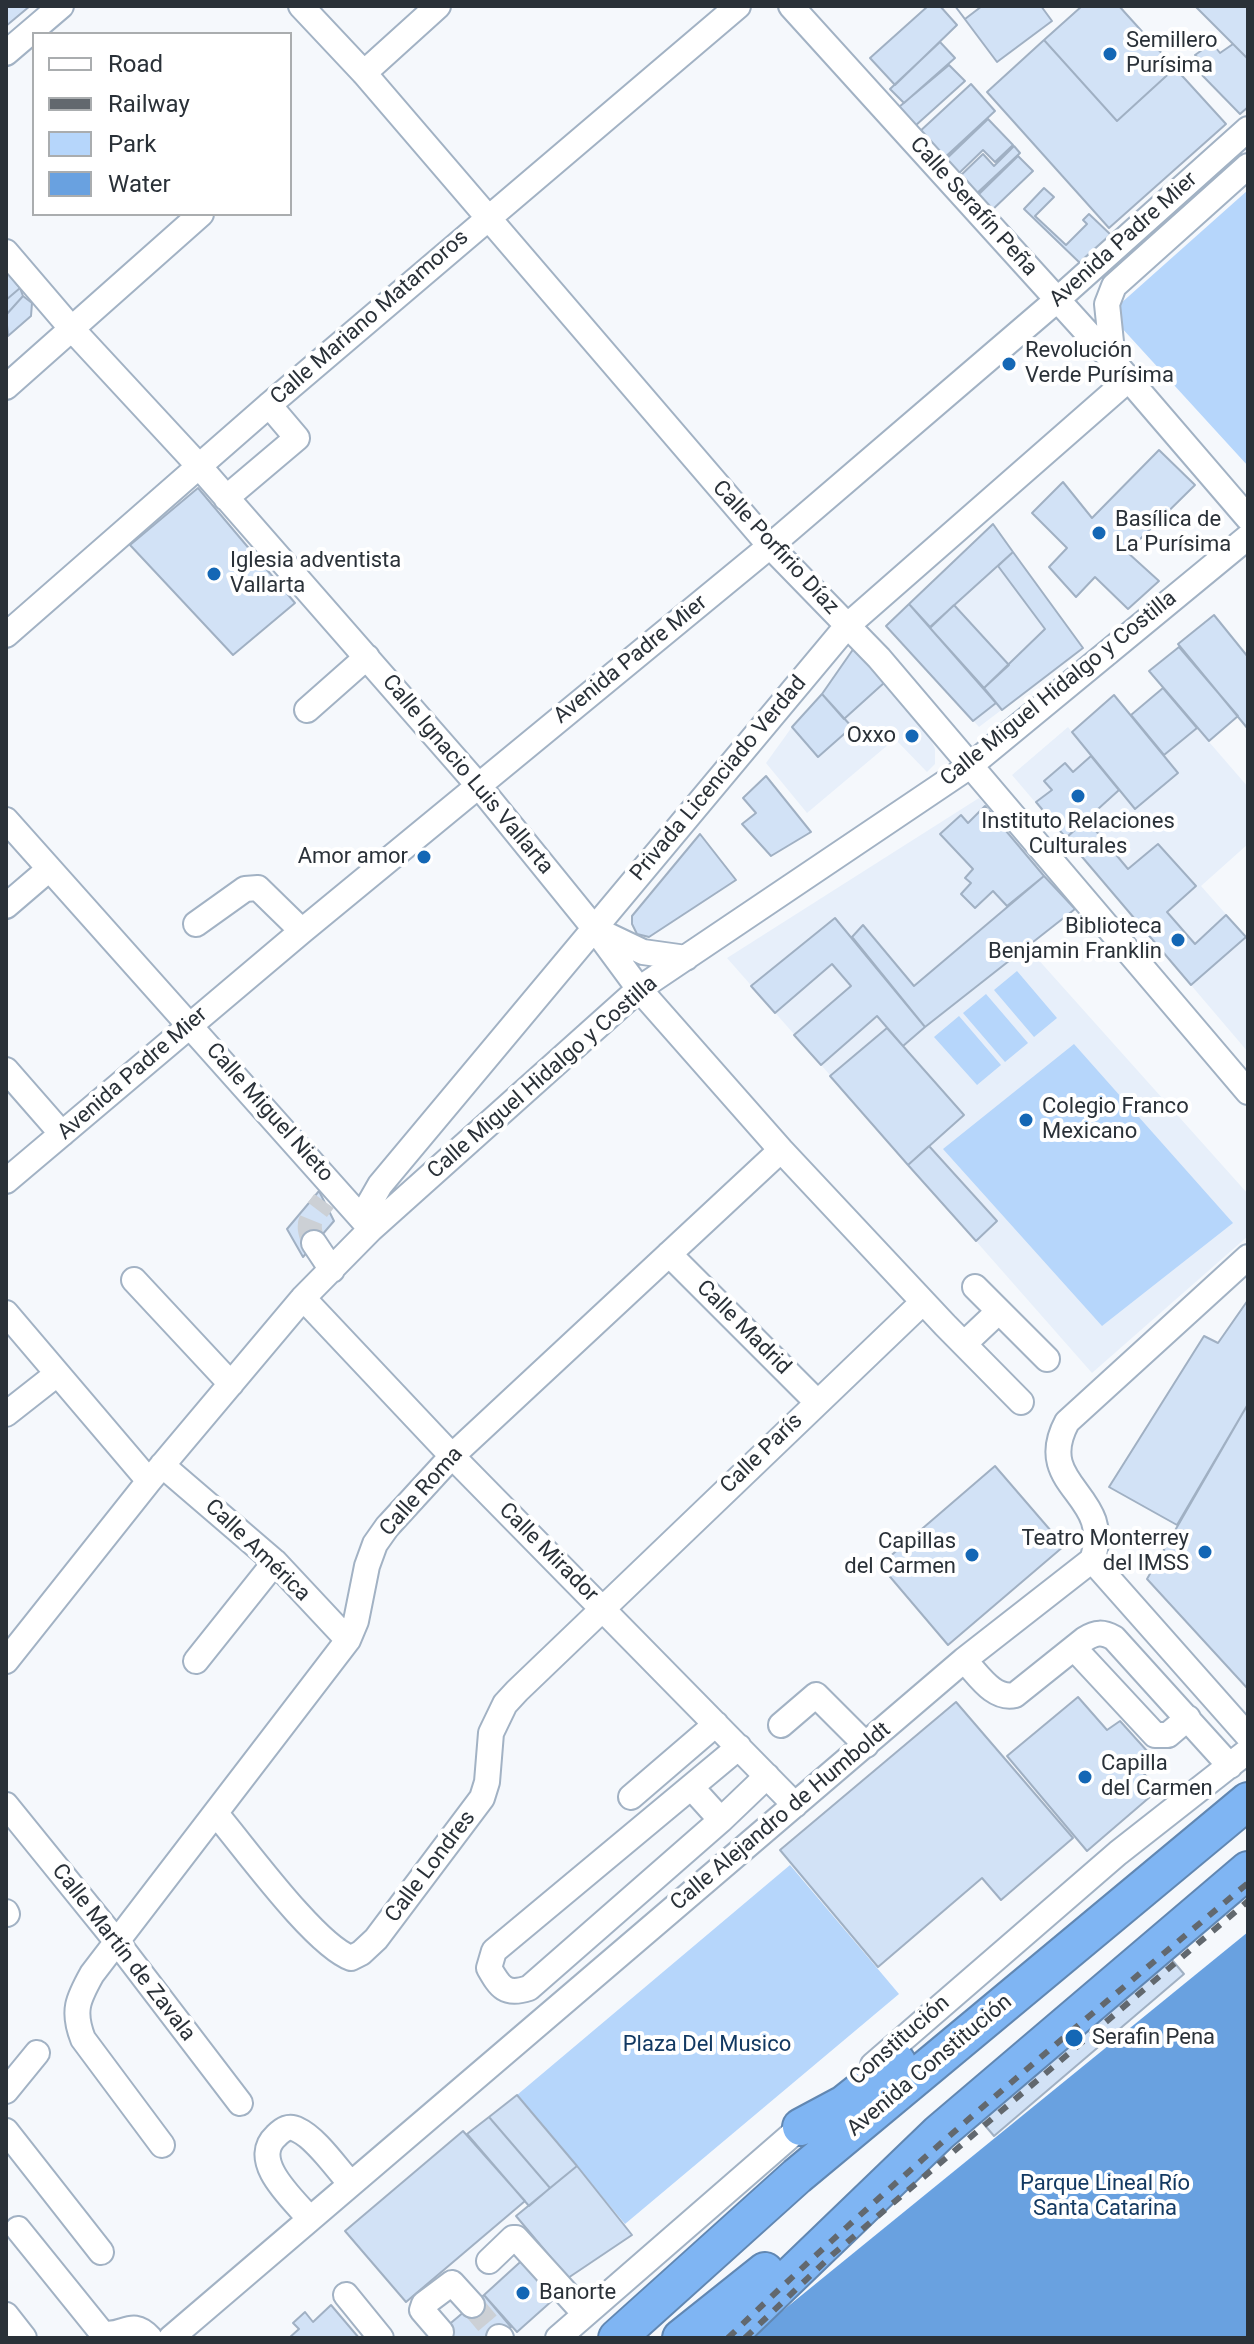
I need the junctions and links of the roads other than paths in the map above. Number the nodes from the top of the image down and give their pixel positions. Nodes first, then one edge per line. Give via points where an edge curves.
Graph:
1 (61, 6) edge
2 (301, 6) edge
3 (438, 6) edge
4 (738, 6) edge
5 (791, 6) edge
6 (6, 53) edge
7 (364, 73) junction
8 (1248, 129) edge
9 (1248, 166) edge
10 (199, 216) edge
11 (487, 218) junction
12 (6, 252) edge
13 (1057, 300) junction
14 (71, 328) junction
15 (1121, 370) junction
16 (6, 387) edge
17 (269, 405) junction
18 (198, 465) junction
19 (226, 498) junction
20 (1248, 518) edge
21 (1248, 537) edge
22 (770, 546) junction
23 (847, 626) junction
24 (6, 635) edge
25 (367, 657) junction
26 (307, 710) dead end
27 (970, 766) junction
28 (478, 785) junction
29 (6, 820) edge
30 (48, 870) junction
31 (6, 906) edge
32 (196, 924) dead end
33 (594, 928) junction
34 (302, 931) junction
35 (686, 958) junction
36 (639, 989) junction
37 (189, 1025) junction
38 (6, 1070) edge
39 (1248, 1092) edge
40 (62, 1134) junction
41 (781, 1150) junction
42 (6, 1181) edge
43 (373, 1227) junction
44 (314, 1243) tunnel mouth
45 (669, 1254) junction
46 (1248, 1257) edge
47 (332, 1270) junction
48 (134, 1280) dead end
49 (975, 1287) dead end
50 (303, 1298) junction
51 (923, 1302) junction
52 (999, 1311) junction
53 (6, 1313) edge
54 (964, 1344) junction
55 (1047, 1359) dead end
56 (57, 1374) junction
57 (231, 1384) junction
58 (817, 1402) junction
59 (1021, 1402) dead end
60 (6, 1414) edge
61 (452, 1456) junction
62 (156, 1473) junction
63 (1092, 1560) junction
64 (275, 1562) junction
65 (601, 1608) junction
66 (348, 1640) junction
67 (1074, 1648) junction
68 (964, 1660) junction
69 (6, 1661) edge
70 (196, 1661) dead end
71 (1188, 1718) junction
72 (716, 1724) junction
73 (781, 1725) dead end
74 (1248, 1736) edge
75 (866, 1745) junction
76 (739, 1747) junction
77 (1242, 1766) edge
78 (767, 1776) junction
79 (692, 1788) junction
80 (631, 1797) dead end
81 (1248, 1801) edge
82 (6, 1805) edge
83 (795, 1805) junction
84 (217, 1815) junction
85 (721, 1820) junction
86 (1248, 1870) edge
87 (117, 1942) junction
88 (37, 2053) dead end
89 (6, 2091) edge
90 (240, 2103) dead end
91 (801, 2127) joint
92 (6, 2131) edge
93 (939, 2133) junction
94 (162, 2145) dead end
95 (351, 2184) junction
96 (310, 2219) junction
97 (18, 2229) dead end
98 (101, 2252) dead end
99 (489, 2261) dead end
100 (346, 2295) dead end
101 (472, 2305) tunnel mouth
102 (585, 2314) junction
103 (6, 2315) edge
104 (441, 2332) dead end
105 (24, 2338) edge
106 (150, 2338) edge
107 (171, 2338) edge
108 (381, 2338) edge
109 (558, 2338) edge
110 (617, 2338) edge
111 (681, 2338) edge
112 (726, 2338) edge

1 - 6 street
2 - 7 street, Calle Porfirio Díaz
3 - 7 street
4 - 11 street, Calle Mariano Matamoros
5 - 13 street, Calle Serafín Peña
7 - 11 street, Calle Porfirio Díaz
8 - 13 street, Avenida Padre Mier
9 - 15 street via 1114,286 1107,304
10 - 14 street
11 - 17 street, Calle Mariano Matamoros
11 - 22 street, Calle Porfirio Díaz
12 - 14 street, Calle Ignacio Luis Vallarta
13 - 15 street, Calle Serafín Peña
13 - 22 street, Avenida Padre Mier
14 - 16 street
14 - 18 street, Calle Ignacio Luis Vallarta
15 - 20 street, Calle Serafín Peña
15 - 23 street, Privada Licenciado Verdad
17 - 18 street, Calle Mariano Matamoros
17 - 19 street via 297,438
18 - 19 street, Calle Ignacio Luis Vallarta
18 - 24 street, Calle Mariano Matamoros
19 - 25 street, Calle Ignacio Luis Vallarta
21 - 27 street, Calle Miguel Hidalgo y Costilla
22 - 23 street, Calle Porfirio Díaz
22 - 28 street, Avenida Padre Mier
23 - 27 street, Calle Porfirio Díaz
23 - 33 street, Privada Licenciado Verdad
25 - 26 street
25 - 28 street, Calle Ignacio Luis Vallarta
27 - 35 street, Calle Miguel Hidalgo y Costilla
27 - 39 street, Calle Porfirio Díaz
28 - 33 street, Calle Ignacio Luis Vallarta
28 - 34 street, Avenida Padre Mier
29 - 30 street, Calle Miguel Nieto
30 - 31 street
30 - 37 street, Calle Miguel Nieto
32 - 34 street via 245,889 258,888
33 - 35 street via 643,952
33 - 36 street, Calle Ignacio Luis Vallarta
33 - 43 street, Privada Licenciado Verdad via 380,1185 368,1206
34 - 37 street, Avenida Padre Mier
35 - 36 street, Calle Miguel Hidalgo y Costilla
36 - 41 street, Calle Ignacio Luis Vallarta
36 - 43 street, Calle Miguel Hidalgo y Costilla
37 - 40 street, Avenida Padre Mier
37 - 43 street, Calle Miguel Nieto via 329,1194
38 - 40 street
40 - 42 street, Avenida Padre Mier
41 - 45 street, Calle Roma
41 - 51 street, Calle Ignacio Luis Vallarta
43 - 47 street, Calle Miguel Hidalgo y Costilla
44 - 47 street
45 - 58 street, Calle Madrid
45 - 61 street, Calle Roma
46 - 63 street via 1067,1422 1058,1438 1062,1471 1099,1531
47 - 50 street, Calle Miguel Hidalgo y Costilla
48 - 57 street
49 - 52 street
50 - 57 street, Calle Miguel Hidalgo y Costilla
50 - 61 street, Calle Mirador
51 - 54 street, Calle Ignacio Luis Vallarta
51 - 58 street, Calle París
52 - 54 street
52 - 55 street
53 - 56 street, Calle América
54 - 59 street, Calle Ignacio Luis Vallarta
56 - 60 street
56 - 62 street, Calle América
57 - 62 street, Calle Miguel Hidalgo y Costilla
58 - 65 street, Calle París
61 - 65 street, Calle Mirador
61 - 66 street, Calle Roma via 375,1544
62 - 64 street, Calle América
62 - 69 street, Calle Miguel Hidalgo y Costilla
63 - 68 street, Calle Alejandro de Humboldt
63 - 74 street
64 - 66 street, Calle América
64 - 70 street
65 - 72 street, Calle Mirador
65 - 84 street, Calle Londres via 505,1704 491,1733 482,1798 361,1953 351,1958 338,1953 315,1933
66 - 84 street, Calle Roma
67 - 68 street via 1007,1697
67 - 71 street via 1094,1634 1114,1638
67 - 71 street via 1155,1735 1168,1735
68 - 75 street, Calle Alejandro de Humboldt
71 - 77 street
72 - 76 street, Calle Mirador
72 - 80 street
73 - 75 street via 816,1695
75 - 83 street, Calle Alejandro de Humboldt
76 - 78 street, Calle Mirador
76 - 79 street
77 - 91 highway via 1130,1871 1010,1971 844,2104
78 - 83 street, Calle Mirador
78 - 85 street
79 - 85 street
79 - 85 street via 494,1951 489,1968 497,1982 516,1992 529,1988
81 - 110 highway, Avenida Constitución via 797,2176
82 - 87 street, Calle Martín de Zavala
83 - 95 street, Calle Alejandro de Humboldt
84 - 87 street, Calle Roma
86 - 93 highway
87 - 90 street, Calle Martín de Zavala
87 - 94 street, Calle Roma via 92,1974 77,2005 76,2023
88 - 89 street
91 - 102 street
92 - 98 street
93 - 111 highway
93 - 112 highway
95 - 96 street, Calle Alejandro de Humboldt
95 - 96 street via 296,2128 273,2138 267,2161
96 - 107 street, Calle Alejandro de Humboldt
97 - 106 street via 102,2333 134,2327
99 - 102 street via 516,2238
100 - 108 street
101 - 104 street via 452,2283 424,2304 422,2310
102 - 109 street
103 - 105 street

